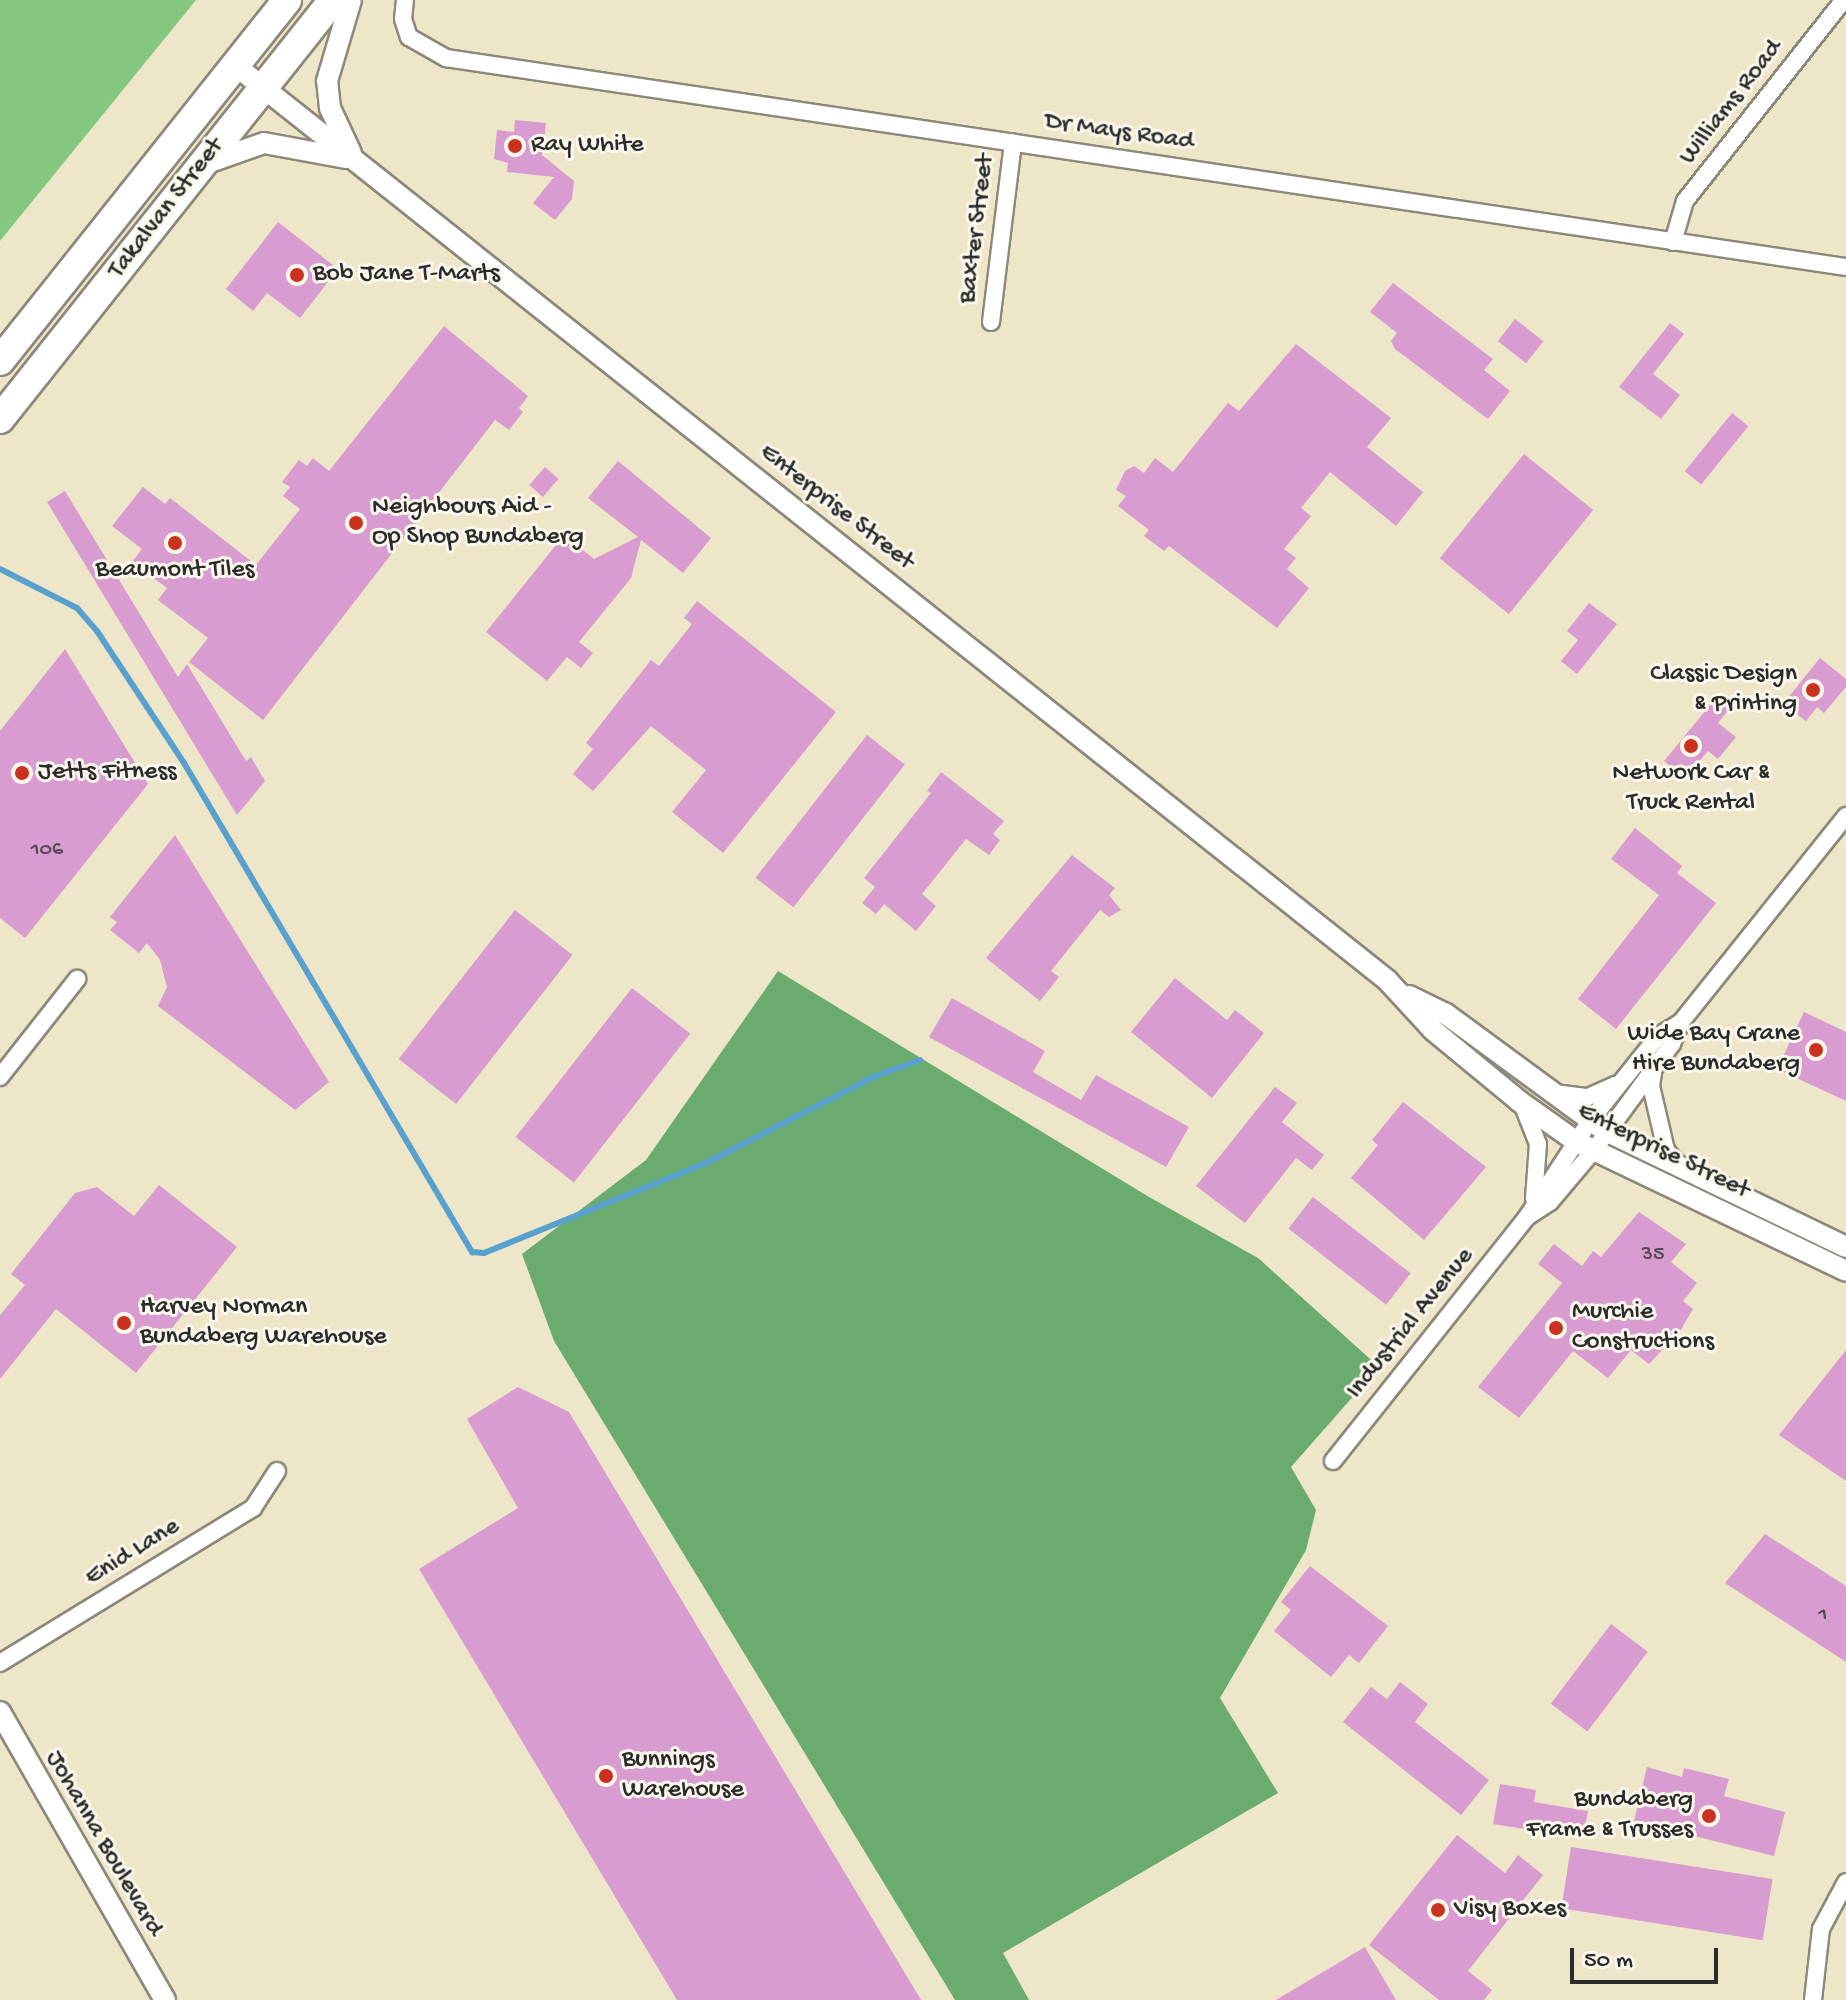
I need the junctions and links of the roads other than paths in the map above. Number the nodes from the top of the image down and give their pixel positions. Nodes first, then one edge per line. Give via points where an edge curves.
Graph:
1 (287, 0) edge
2 (333, 0) edge
3 (351, 0) edge
4 (405, 0) edge
5 (1844, 0) edge
6 (236, 66) junction
7 (262, 86) junction
8 (1013, 142) junction
9 (354, 160) junction
10 (204, 164) junction
11 (1673, 242) junction
12 (1846, 267) edge
13 (991, 322) dead end
14 (0, 361) edge
15 (0, 419) edge
16 (1846, 816) edge
17 (77, 979) dead end
18 (1401, 993) junction
19 (1681, 1022) junction
20 (1655, 1065) junction
21 (0, 1077) edge
22 (1624, 1079) junction
23 (1544, 1090) junction
24 (1519, 1101) junction
25 (1597, 1126) junction
26 (1586, 1146) junction
27 (1678, 1165) junction
28 (1530, 1209) junction
29 (1846, 1247) edge
30 (1846, 1271) edge
31 (1333, 1461) dead end
32 (277, 1471) dead end
33 (0, 1663) edge
34 (0, 1712) edge
35 (1846, 1882) edge
36 (165, 2000) edge
37 (1813, 2000) edge

1 - 6 highway, Takalvan Street
2 - 7 highway, Takalvan Street
3 - 9 street via 327,81 330,108
4 - 8 street, Dr Mays Road via 403,19 417,45 446,58
5 - 11 street, Williams Road via 1685,201
6 - 7 street, Enterprise Street
6 - 14 highway, Takalvan Street
7 - 9 street, Enterprise Street
7 - 10 highway, Takalvan Street
8 - 11 street, Dr Mays Road
8 - 13 street, Baxter Street
9 - 10 street via 264,143
9 - 18 street, Enterprise Street
10 - 15 highway, Takalvan Street
11 - 12 street, Dr Mays Road
16 - 19 street, Industrial Avenue
17 - 21 street
18 - 23 street, Enterprise Street via 1446,1014
18 - 24 street, Enterprise Street via 1433,1030
19 - 20 street, Industrial Avenue
19 - 22 street, Industrial Avenue via 1658,1036
20 - 25 street, Industrial Avenue
20 - 27 street via 1651,1086 1666,1150
22 - 23 street via 1588,1097
22 - 25 street, Industrial Avenue
23 - 25 street, Enterprise Street
24 - 26 street, Enterprise Street
24 - 28 street via 1538,1144
25 - 26 street, Industrial Avenue
25 - 27 street, Enterprise Street
26 - 28 street, Industrial Avenue via 1550,1202
26 - 30 street, Enterprise Street
27 - 29 street, Enterprise Street
28 - 31 street, Industrial Avenue
32 - 33 street, Enid Lane via 253,1508
34 - 36 street, Johanna Boulevard
35 - 37 street via 1821,1929

